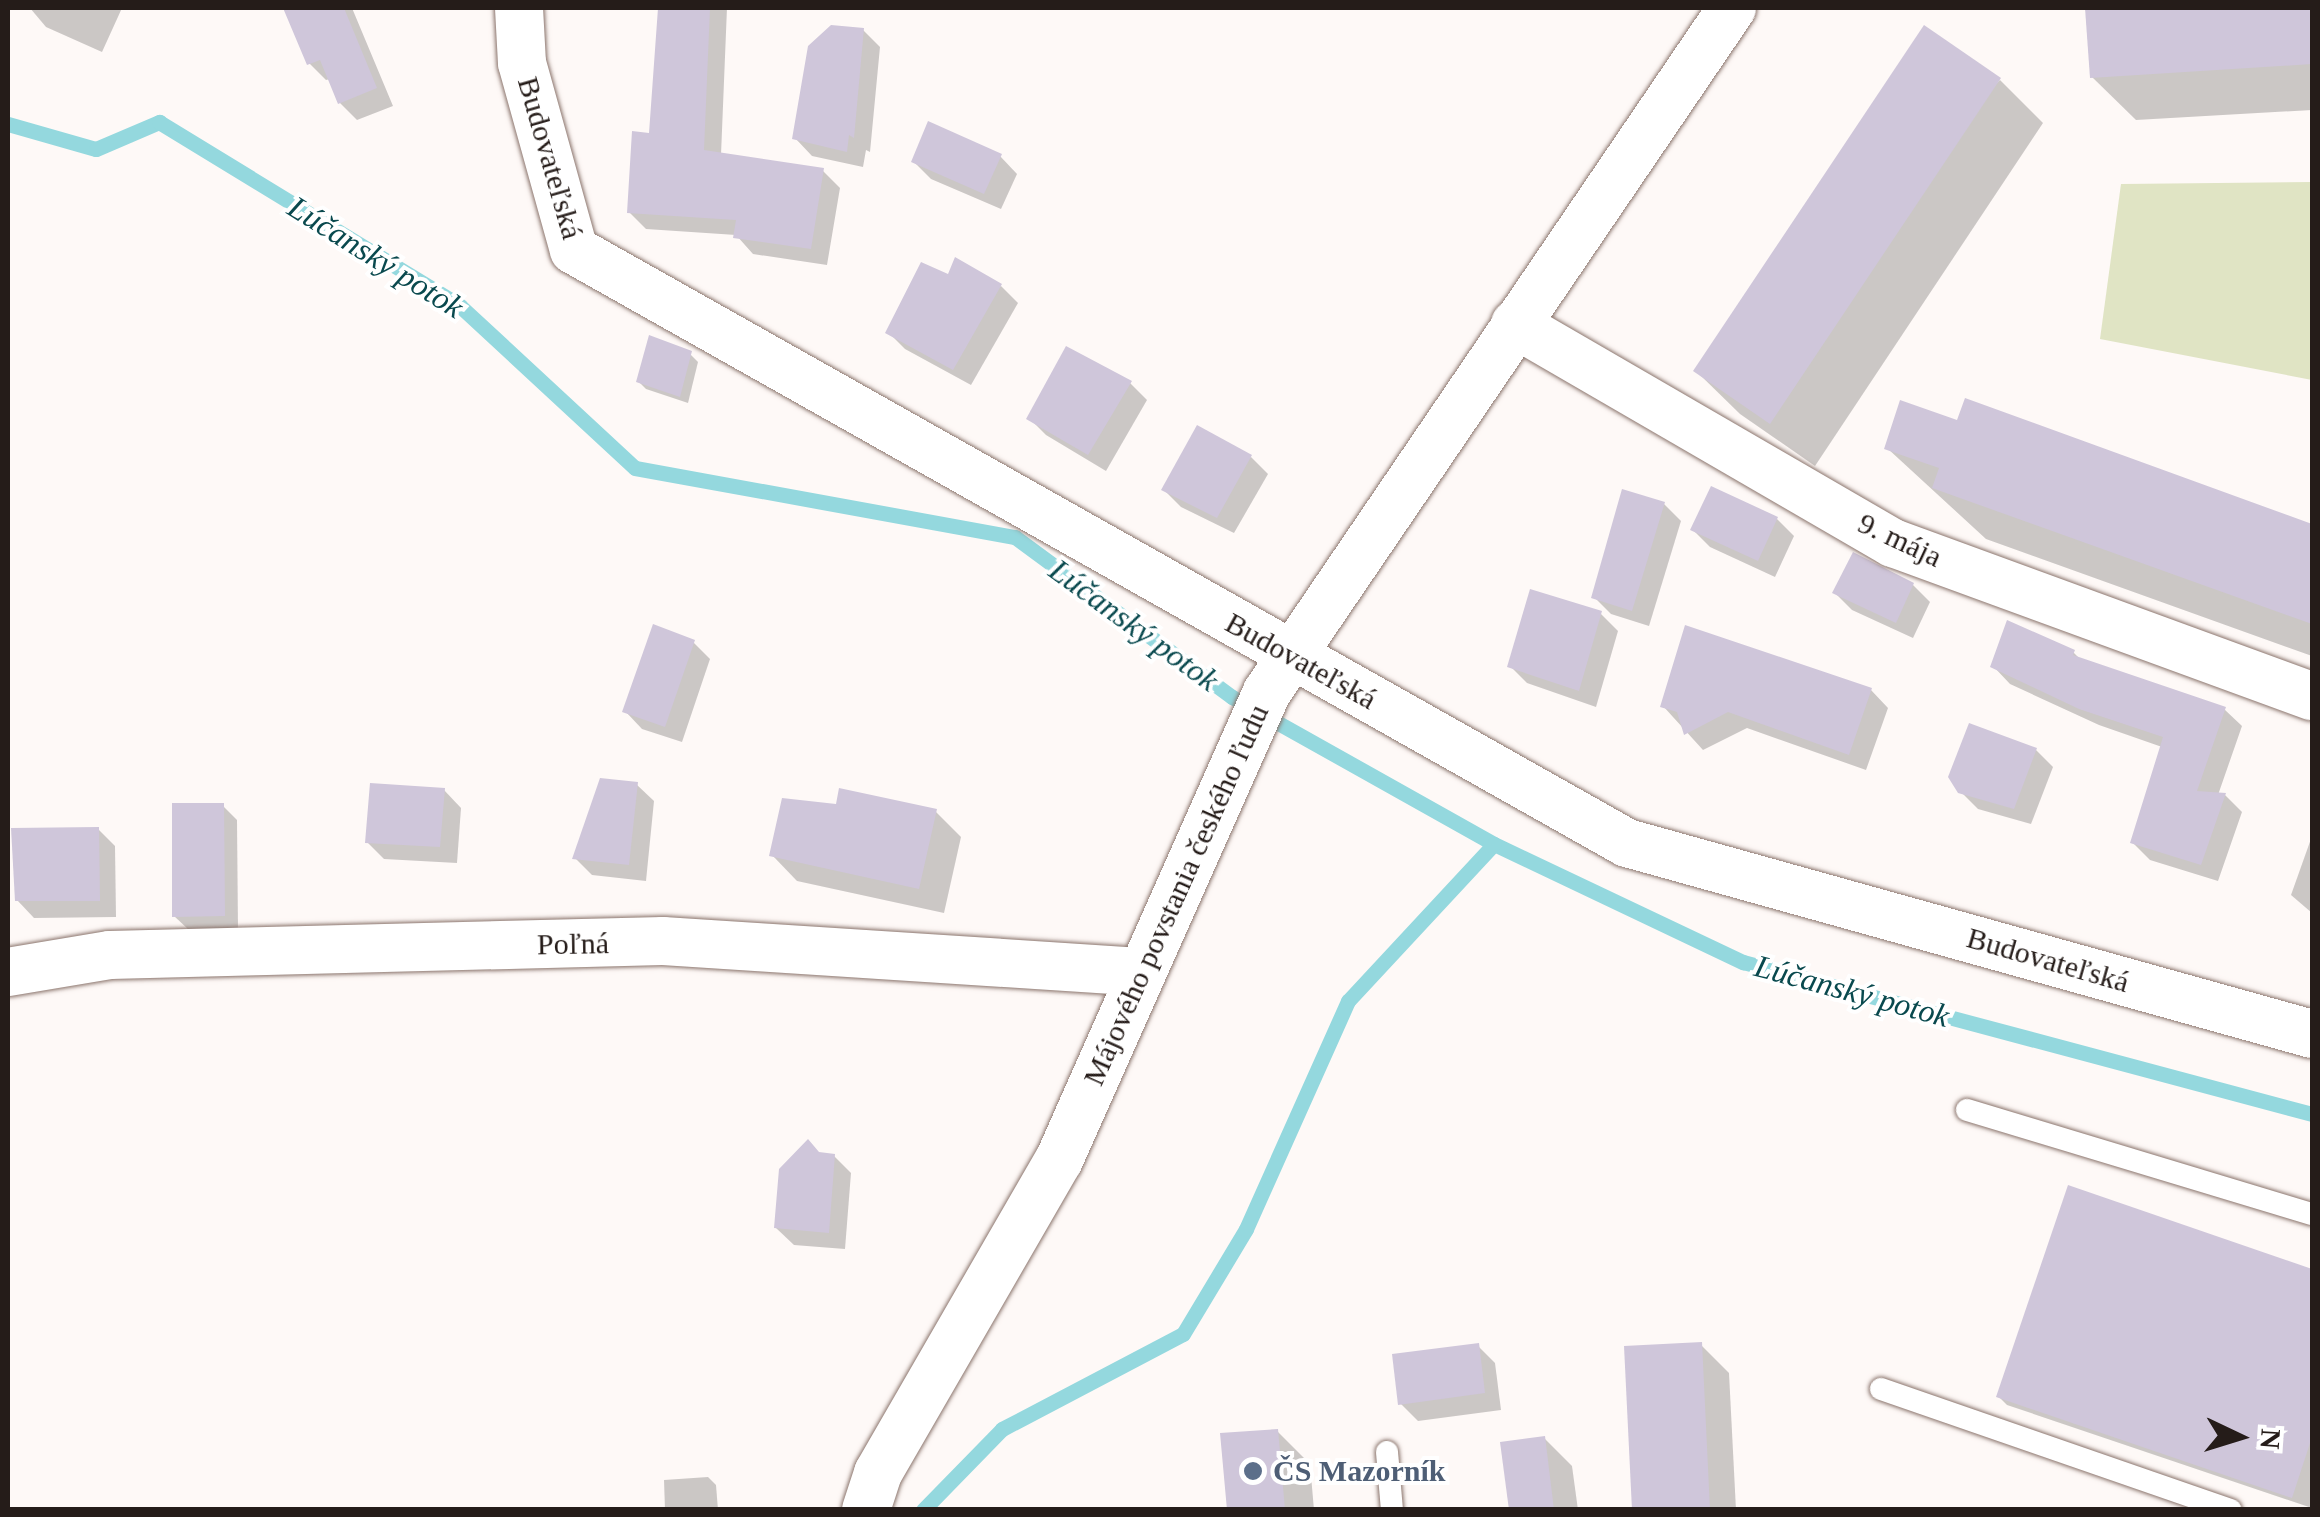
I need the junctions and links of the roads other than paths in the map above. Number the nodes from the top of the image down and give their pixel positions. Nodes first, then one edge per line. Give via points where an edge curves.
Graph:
1 (518, 8) edge
2 (1732, 8) edge
3 (1515, 324) junction
4 (1278, 673) junction
5 (2312, 696) edge
6 (8, 972) edge
7 (1140, 972) junction
8 (2312, 1034) edge
9 (1967, 1110) dead end
10 (2312, 1214) edge
11 (1881, 1389) dead end
12 (1387, 1452) dead end
13 (866, 1510) edge
14 (1392, 1510) edge
15 (2231, 1510) edge

1 - 4 street, Budovateľská via 522,63 574,250
2 - 3 street, Májového povstania českého ľudu
3 - 4 street, Májového povstania českého ľudu
3 - 5 street, 9. mája via 1893,543
4 - 7 street, Májového povstania českého ľudu
4 - 8 street, Budovateľská via 1627,843
6 - 7 street, Poľná via 110,955 663,941
7 - 13 street, Májového povstania českého ľudu via 1059,1160 878,1473
9 - 10 lane
11 - 15 lane
12 - 14 lane

